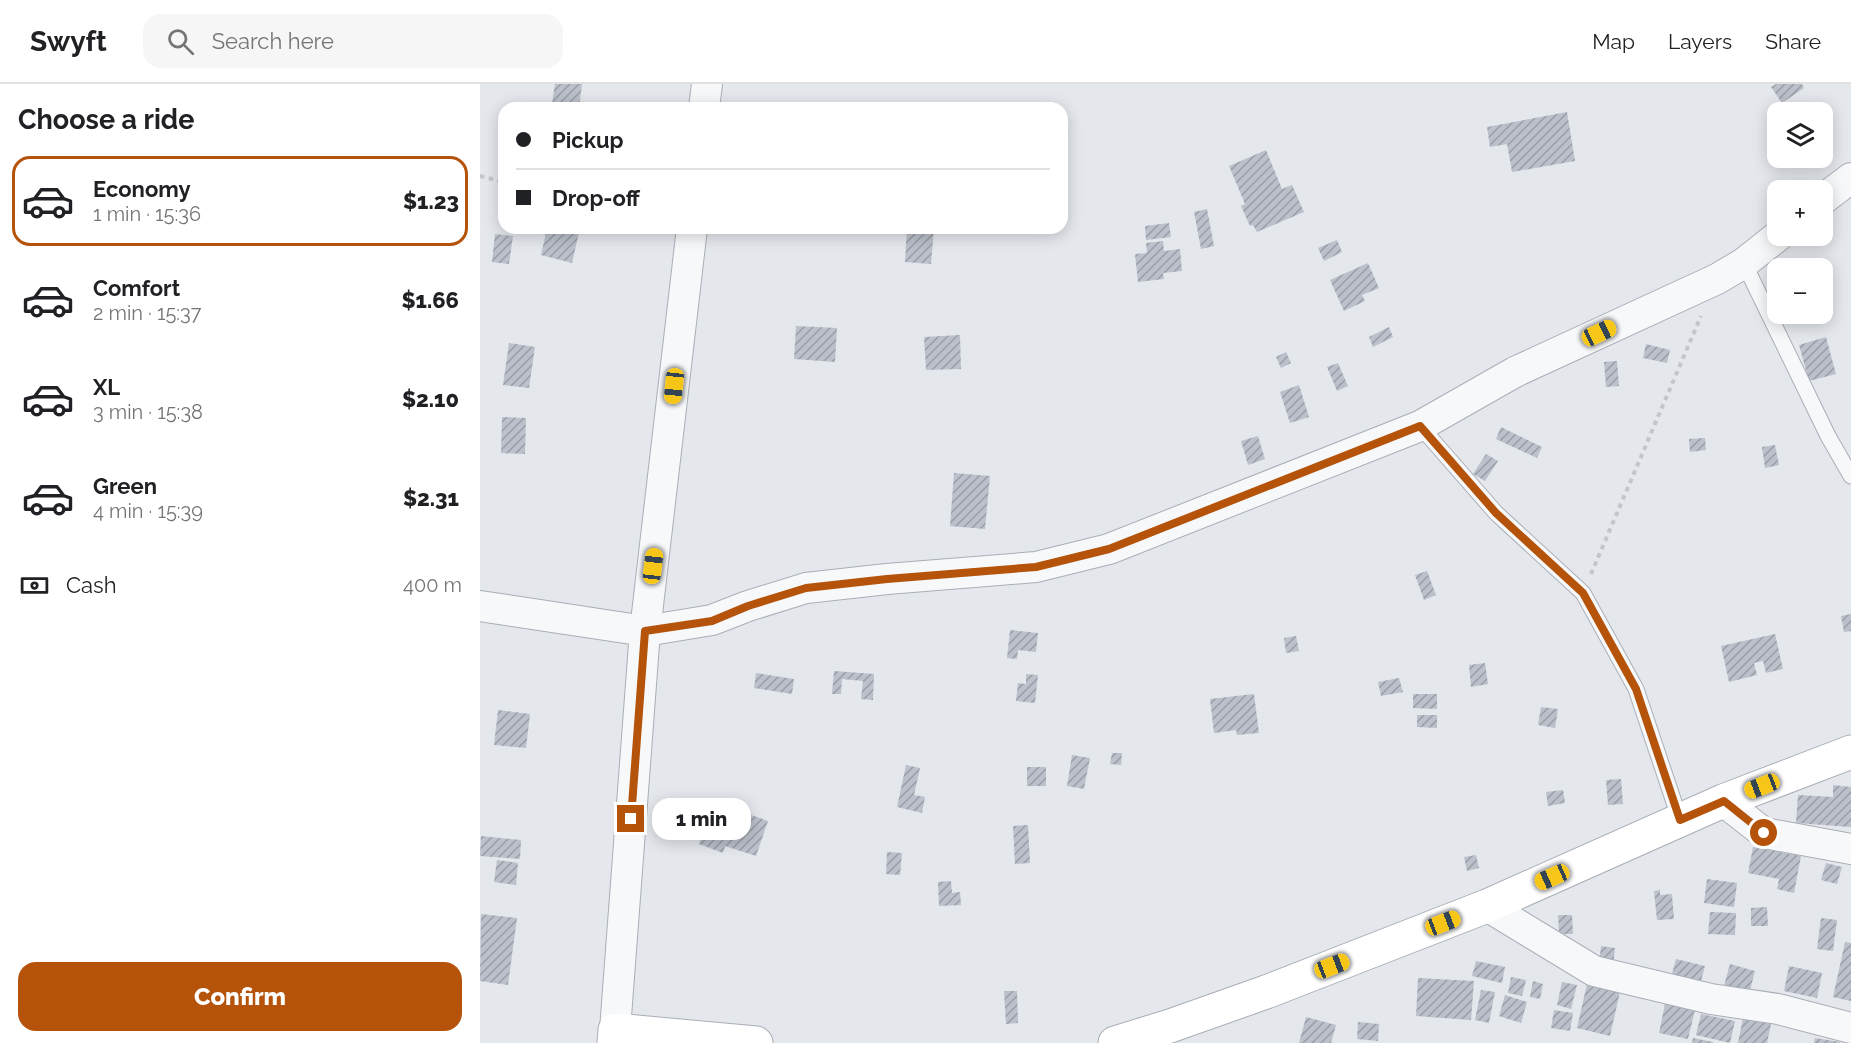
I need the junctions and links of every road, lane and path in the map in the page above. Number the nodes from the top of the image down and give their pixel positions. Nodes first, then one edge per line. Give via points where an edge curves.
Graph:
1 (707, 84) edge
2 (705, 102) edge
3 (480, 176) edge
4 (1851, 177) edge
5 (498, 180) edge
6 (1833, 191) edge
7 (691, 234) edge
8 (1767, 244) edge
9 (1744, 262) junction
10 (1717, 279) junction
11 (1420, 426) junction
12 (1851, 476) edge
13 (1583, 593) junction
14 (480, 606) edge
15 (645, 631) junction
16 (1851, 752) edge
17 (1724, 801) junction
18 (1680, 820) junction
19 (1851, 849) edge
20 (1487, 906) junction
21 (1851, 1028) edge
22 (1173, 1034) edge
23 (615, 1036) edge
24 (756, 1043) edge
25 (1115, 1043) edge

1 - 2 street
3 - 5 path
4 - 6 street
7 - 15 street
8 - 9 street
9 - 10 street
9 - 12 lane
10 - 11 street via 1515,372
10 - 13 path
11 - 13 lane via 1496,513
11 - 15 street via 1109,549 1036,567 806,588 712,621
13 - 18 lane via 1636,689
14 - 15 street
15 - 23 street
16 - 17 main road
17 - 18 main road
17 - 19 street via 1764,833
18 - 20 main road
20 - 21 street via 1594,971
20 - 22 main road via 1266,992
22 - 25 main road
23 - 24 main road

